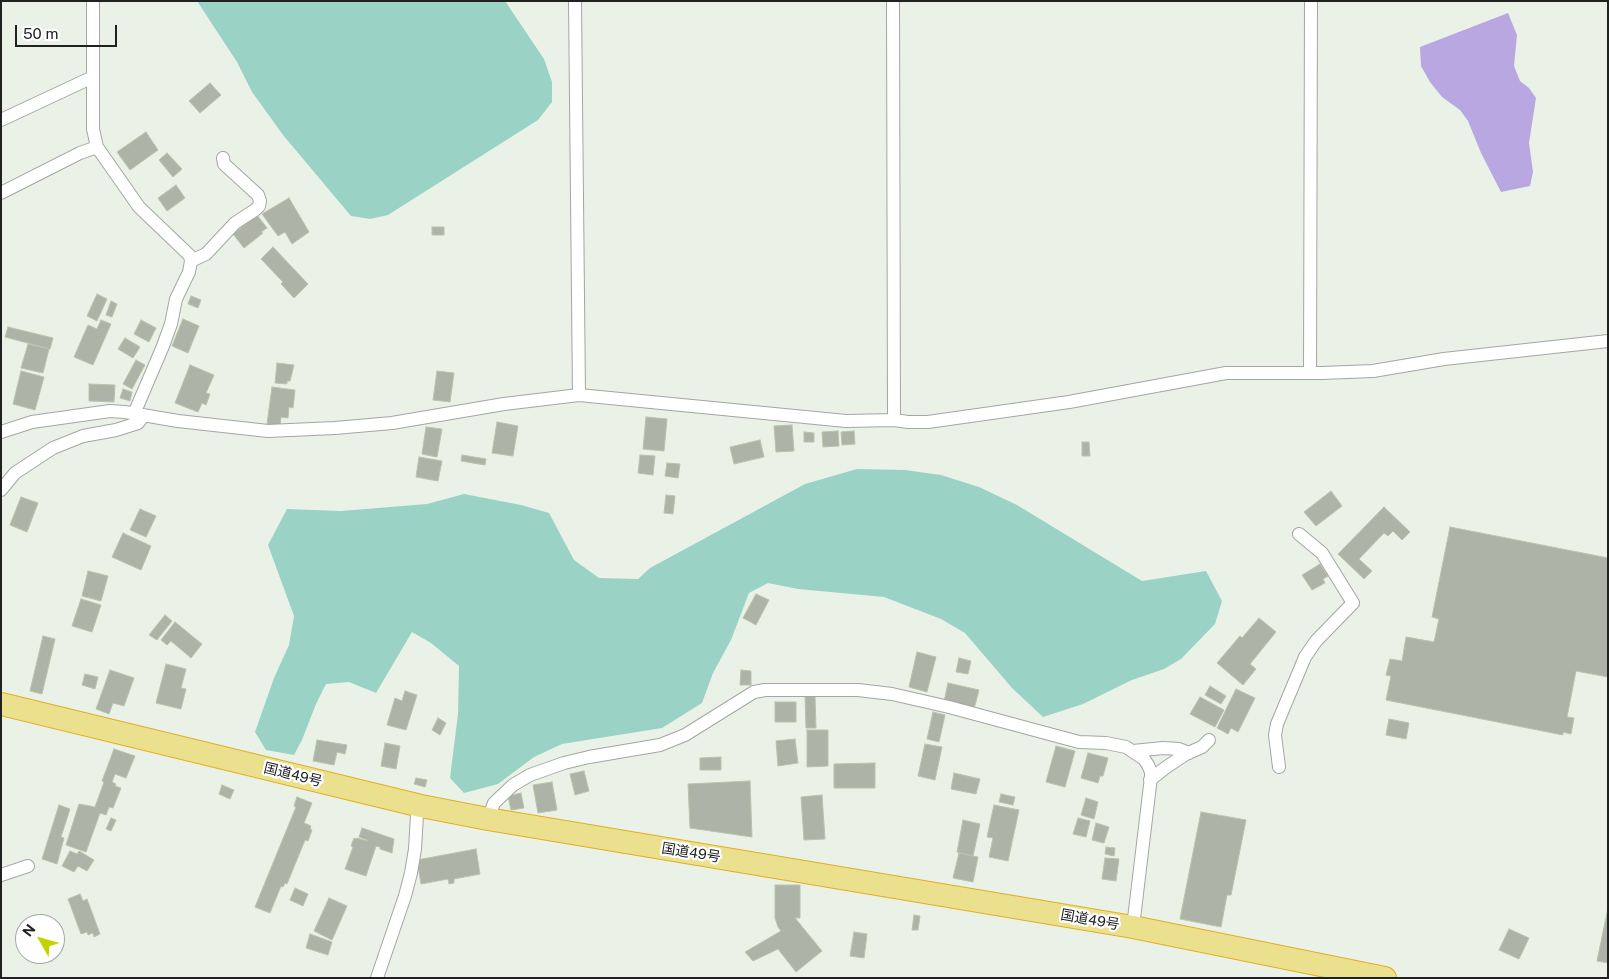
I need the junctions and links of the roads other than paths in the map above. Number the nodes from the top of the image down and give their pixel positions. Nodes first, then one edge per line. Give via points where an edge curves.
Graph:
1 (93, 1) edge
2 (575, 1) edge
3 (893, 1) edge
4 (1311, 1) edge
5 (92, 77) junction
6 (1, 120) edge
7 (96, 147) junction
8 (223, 158) dead end
9 (1, 193) edge
10 (191, 261) junction
11 (1608, 341) edge
12 (1310, 372) junction
13 (579, 395) junction
14 (139, 414) junction
15 (894, 420) junction
16 (1, 432) edge
17 (1, 490) edge
18 (1299, 534) dead end
19 (1, 704) edge
20 (1209, 740) dead end
21 (1133, 751) junction
22 (1189, 753) junction
23 (1279, 767) dead end
24 (1150, 780) junction
25 (421, 806) junction
26 (488, 819) junction
27 (28, 866) dead end
28 (1, 875) edge
29 (1133, 928) junction
30 (377, 978) edge
31 (1385, 978) edge

1 - 5 street
2 - 13 street
3 - 15 street
4 - 12 street
5 - 6 street
5 - 7 street
7 - 9 street
7 - 10 street via 139,207 190,256
8 - 10 street via 224,164 258,195 260,201 255,210 235,223 206,254
10 - 14 street
11 - 12 street via 1444,359 1373,371
12 - 15 street via 1226,373 1070,402 928,422
13 - 14 street via 392,423 268,431
13 - 15 street via 846,421
14 - 16 street via 110,411 64,416
14 - 17 street via 138,423 82,436 53,448 15,473
18 - 23 street via 1322,553 1353,603 1316,640 1305,657 1277,724 1275,744
19 - 25 highway, 国道49号
20 - 22 street
21 - 22 street via 1163,748
21 - 24 street via 1148,765
21 - 26 street via 1106,743 1079,742 892,694 858,690 765,690 754,692 685,734 660,745 589,757 530,776 513,785 494,803
22 - 24 street
24 - 29 street
25 - 26 highway, 国道49号
25 - 30 street via 417,815 409,880
26 - 29 highway, 国道49号
27 - 28 street
29 - 31 highway, 国道49号

